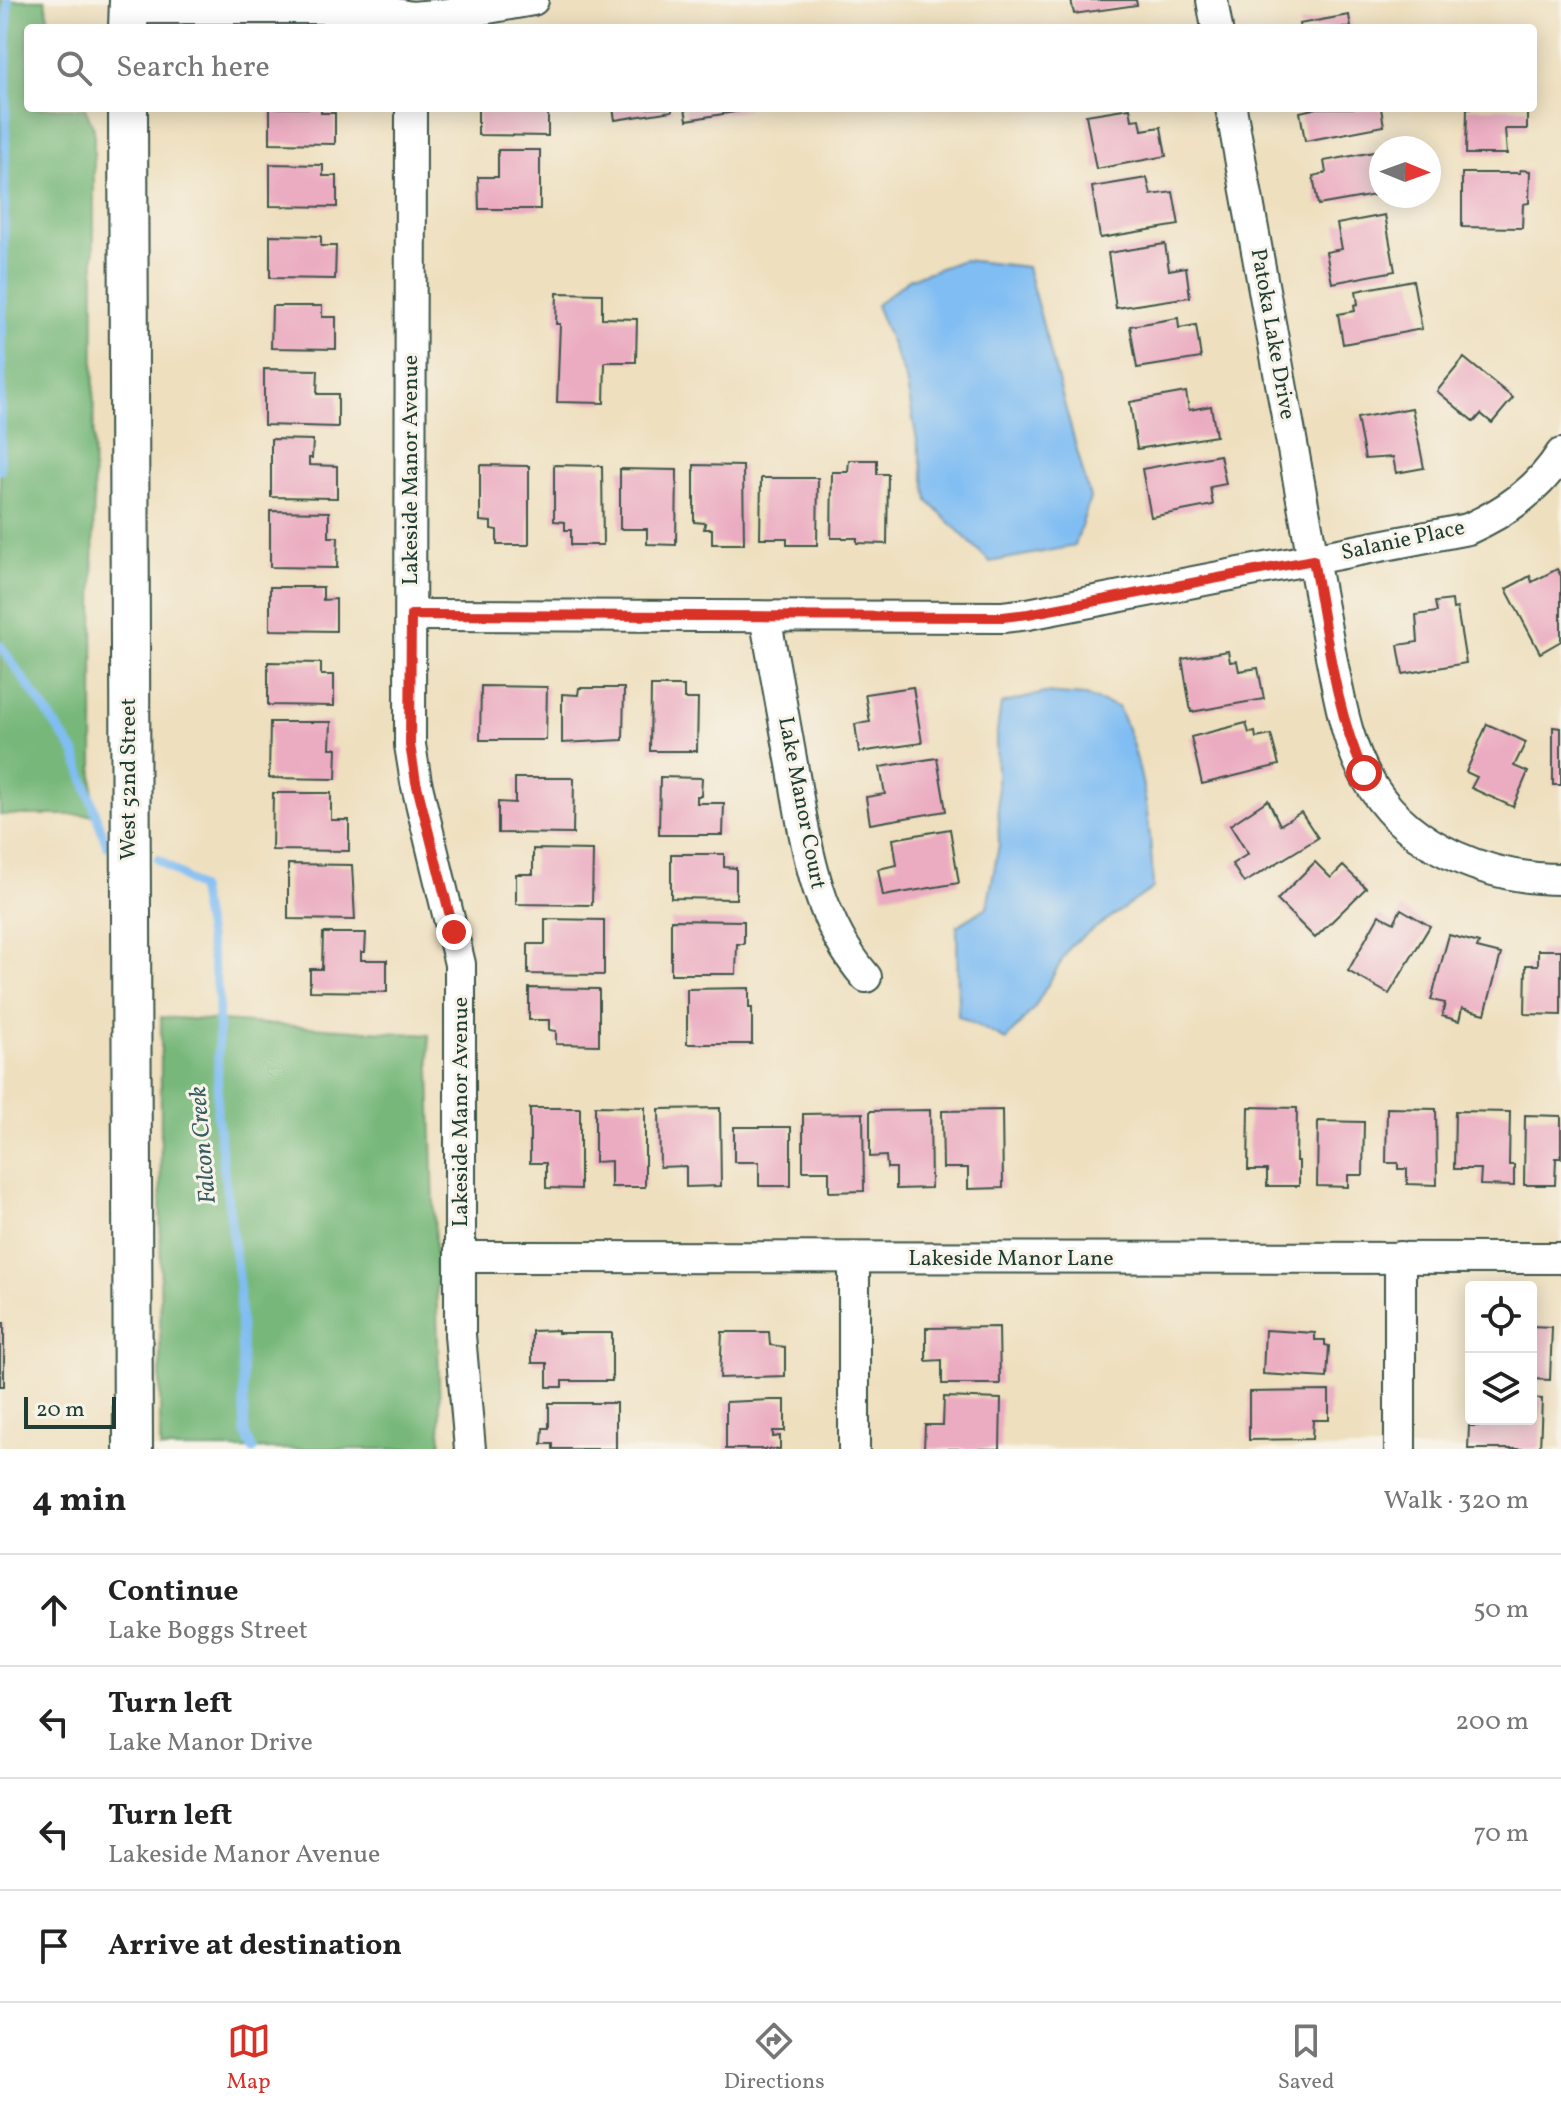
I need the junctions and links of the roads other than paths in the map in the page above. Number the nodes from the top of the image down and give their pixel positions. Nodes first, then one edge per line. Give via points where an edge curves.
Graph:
1 (533, 0) edge
2 (1212, 0) edge
3 (129, 12) edge
4 (411, 22) edge
5 (1216, 24) edge
6 (128, 112) edge
7 (411, 112) edge
8 (1232, 112) edge
9 (1561, 454) edge
10 (1313, 560) junction
11 (411, 615) junction
12 (765, 617) junction
13 (1561, 879) edge
14 (866, 977) dead end
15 (462, 1257) junction
16 (1400, 1257) junction
17 (1561, 1258) edge
18 (854, 1259) junction
19 (133, 1449) edge
20 (470, 1449) edge
21 (854, 1449) edge
22 (1400, 1449) edge

1 - 4 street
2 - 5 street
3 - 4 street via 332,8 381,11
6 - 19 street, West 52nd Street
7 - 11 street, Lakeside Manor Avenue
8 - 10 street, Patoka Lake Drive
9 - 10 street, Salanie Place via 1509,509 1468,529
10 - 12 street, Salanie Place via 1003,617
10 - 13 street, Patoka Lake Drive via 1348,734 1364,773 1386,806 1422,839 1465,861 1510,874
11 - 12 street, Salanie Place
11 - 15 street, Lakeside Manor Avenue via 410,745 460,964
12 - 14 street, Lake Manor Court via 814,875 833,929
15 - 18 street, Lakeside Manor Lane
15 - 20 street, Lakeside Manor Avenue via 460,1335
16 - 17 street, Lakeside Manor Lane
16 - 18 street, Lakeside Manor Lane
16 - 22 street
18 - 21 street

